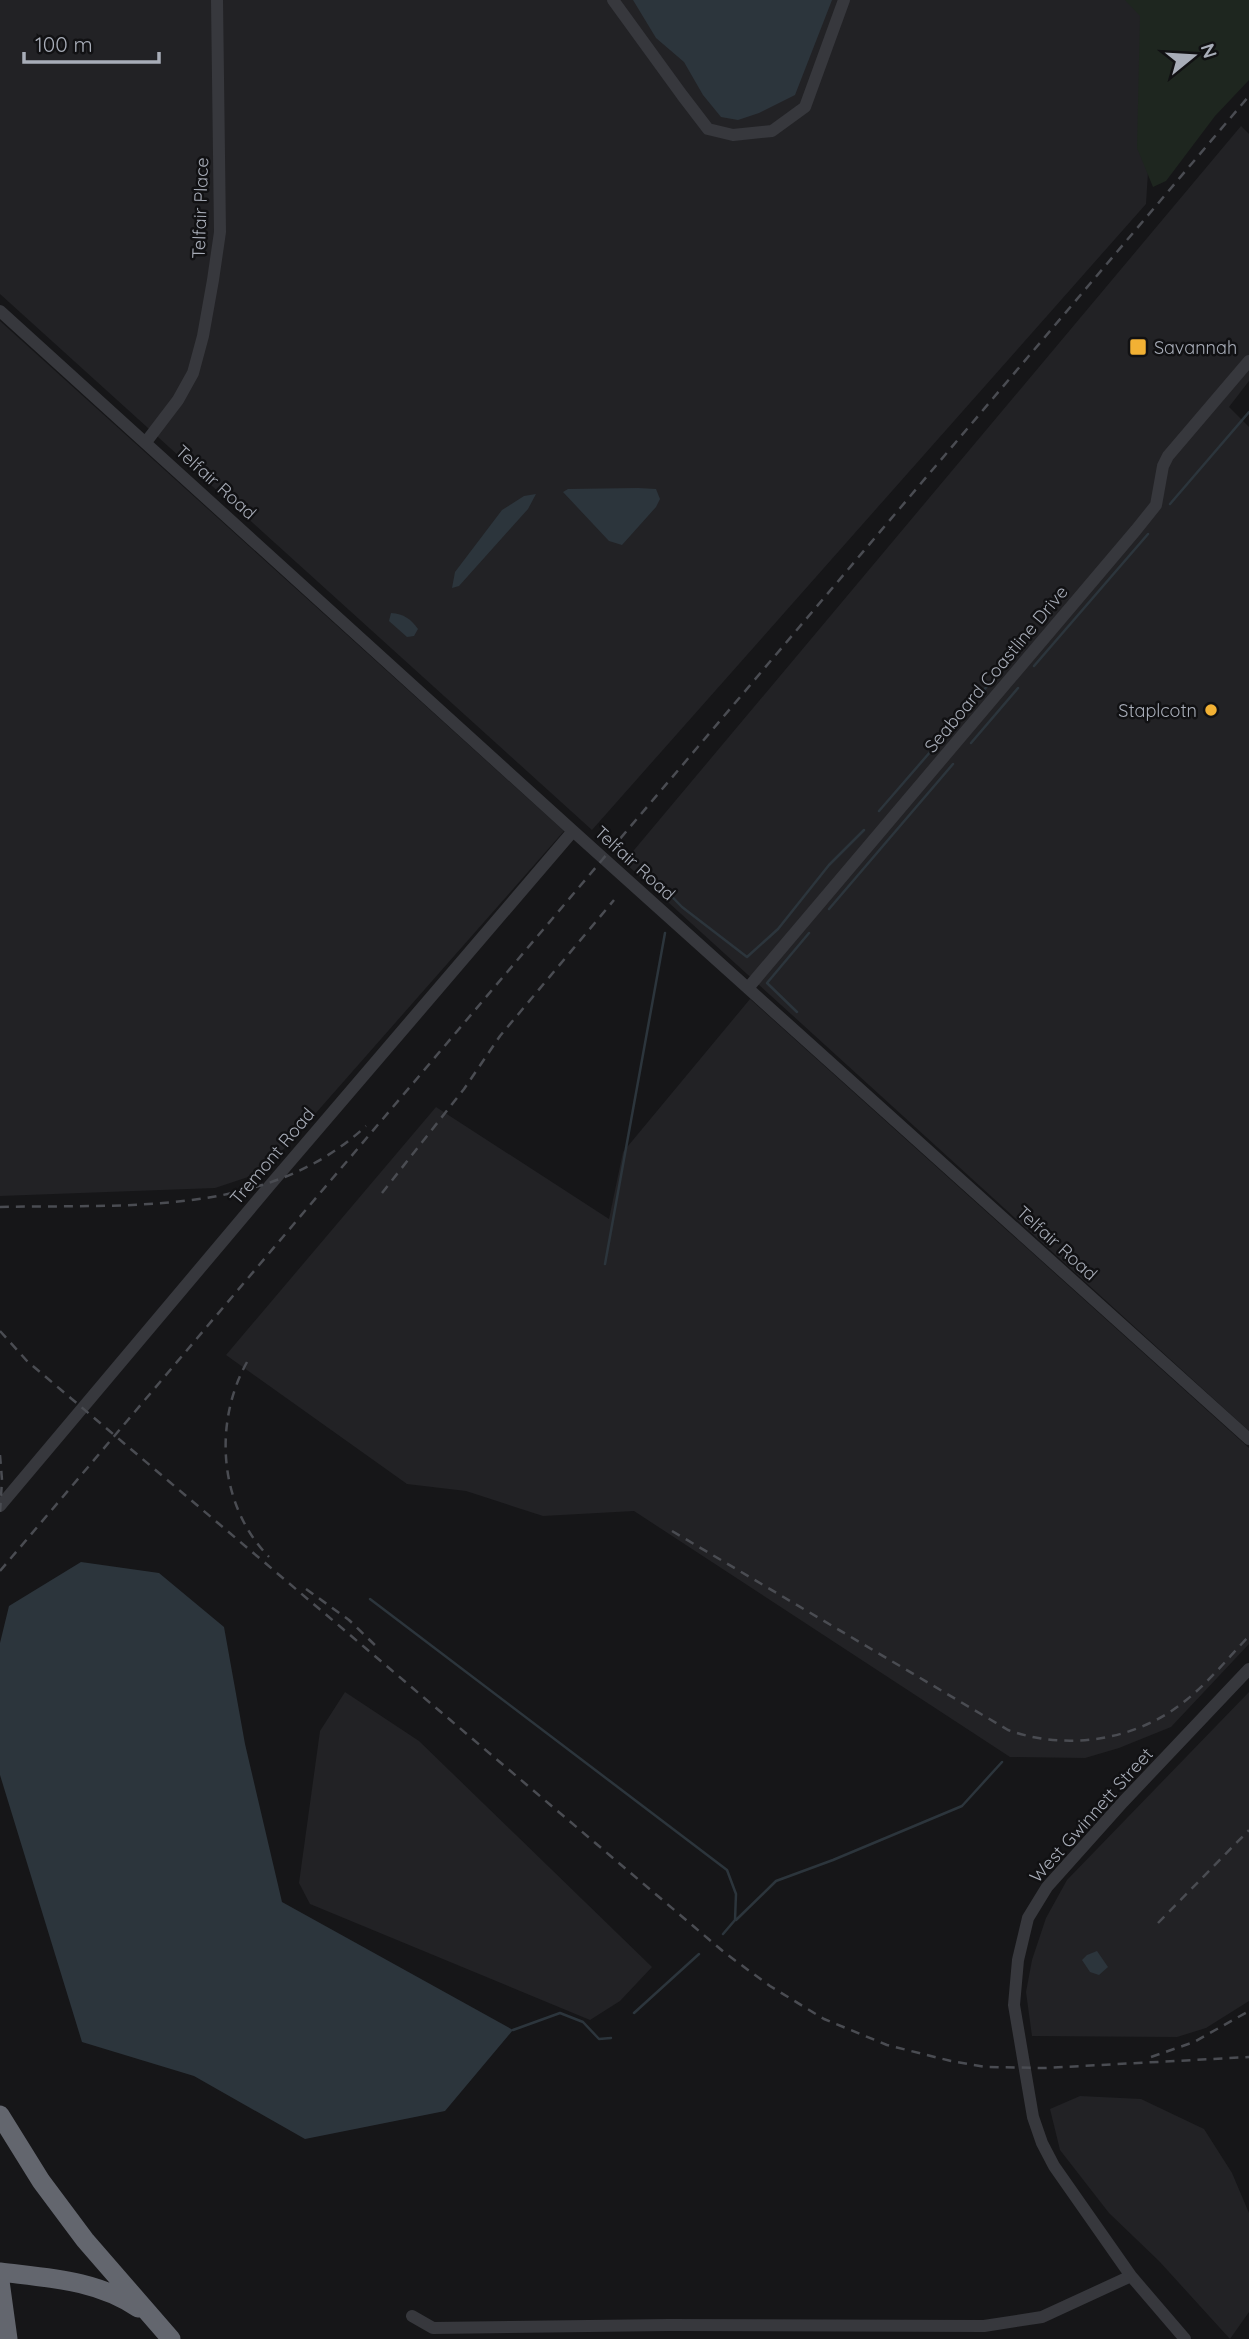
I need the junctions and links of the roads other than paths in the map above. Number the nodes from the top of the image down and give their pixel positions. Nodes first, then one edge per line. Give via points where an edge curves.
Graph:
1 (217, 0) edge
2 (613, 0) edge
3 (844, 0) edge
4 (0, 311) edge
5 (1249, 361) edge
6 (146, 442) junction
7 (573, 831) junction
8 (748, 988) junction
9 (1249, 1439) edge
10 (0, 1506) edge
11 (1249, 1669) edge
12 (0, 2115) edge
13 (1131, 2276) junction
14 (1, 2281) edge
15 (412, 2316) dead end
16 (156, 2321) junction
17 (8, 2339) edge
18 (172, 2339) edge
19 (1185, 2339) edge

1 - 6 street, Telfair Place via 220,232 213,280 193,373
2 - 3 street via 708,129 733,135 772,131 806,107
4 - 6 street, Telfair Road
5 - 8 street, Seaboard Coastline Drive via 1168,456 1156,505
6 - 7 street, Telfair Road
7 - 8 street, Telfair Road
7 - 10 street, Tremont Road
8 - 9 street, Telfair Road
11 - 13 street, West Gwinnett Street via 1047,1887 1028,1918 1018,1960 1014,2005 1033,2117 1042,2143
12 - 16 highway via 85,2240
13 - 15 street via 1042,2317 984,2326 433,2328
13 - 19 street, West Gwinnett Street
14 - 16 highway via 52,2277 93,2286
14 - 17 highway
16 - 18 highway

